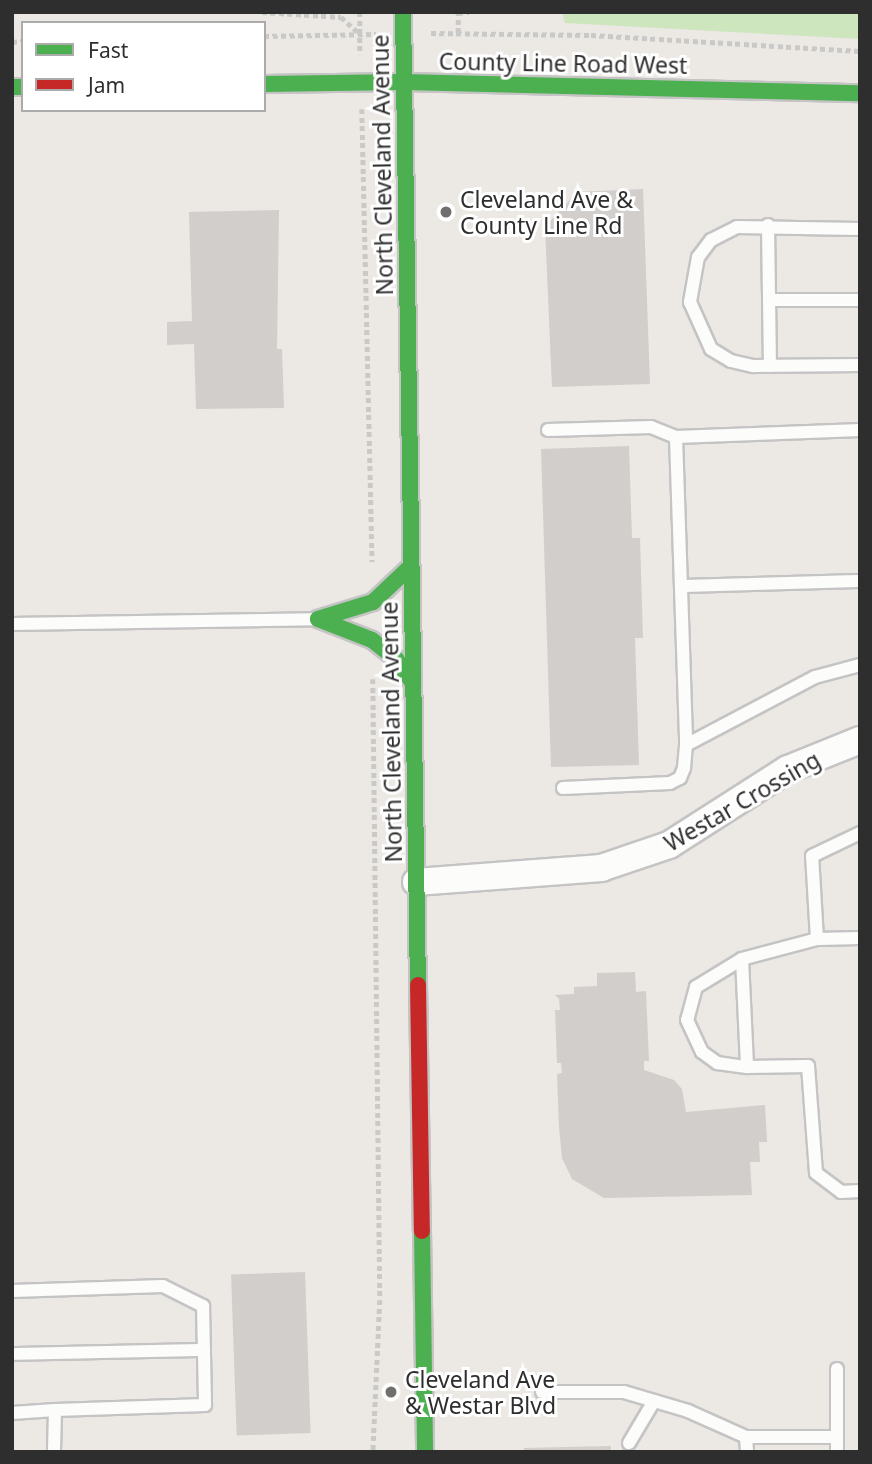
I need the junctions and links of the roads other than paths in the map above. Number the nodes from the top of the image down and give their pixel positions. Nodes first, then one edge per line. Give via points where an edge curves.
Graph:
1 (403, 12) edge
2 (404, 82) junction
3 (266, 84) edge
4 (860, 93) edge
5 (768, 225) junction
6 (860, 229) edge
7 (769, 300) junction
8 (860, 300) edge
9 (860, 365) edge
10 (770, 366) junction
11 (548, 430) dead end
12 (860, 430) edge
13 (676, 437) junction
14 (411, 566) junction
15 (860, 581) edge
16 (681, 586) junction
17 (318, 619) junction
18 (12, 624) edge
19 (860, 665) edge
20 (413, 683) junction
21 (860, 740) edge
22 (686, 745) junction
23 (563, 788) dead end
24 (860, 833) edge
25 (416, 882) junction
26 (860, 938) edge
27 (817, 939) junction
28 (742, 960) junction
29 (747, 1067) junction
30 (860, 1191) edge
31 (12, 1291) edge
32 (204, 1350) junction
33 (12, 1354) edge
34 (837, 1369) dead end
35 (542, 1392) dead end
36 (654, 1401) junction
37 (55, 1410) junction
38 (12, 1413) edge
39 (747, 1437) junction
40 (837, 1437) junction
41 (629, 1443) dead end
42 (54, 1452) edge
43 (425, 1452) edge
44 (747, 1452) edge
45 (837, 1452) edge

1 - 2 main road, North Cleveland Avenue
2 - 3 main road, County Line Road West
2 - 4 main road, County Line Road West
2 - 14 main road, North Cleveland Avenue
5 - 6 lane
5 - 7 lane
5 - 10 lane via 737,228 711,240 698,257 690,302 711,349 731,361
7 - 8 lane
7 - 10 lane
9 - 10 lane
11 - 13 lane via 651,427
12 - 13 lane
13 - 16 lane
14 - 17 main road via 373,602
14 - 20 main road, North Cleveland Avenue
15 - 16 lane
16 - 22 lane
17 - 18 lane
17 - 20 main road via 372,640 396,659
19 - 22 lane via 815,677
20 - 25 main road, North Cleveland Avenue
21 - 25 street, Westar Crossing via 788,769 669,845 601,868
22 - 23 lane via 680,778 670,783
24 - 27 lane via 812,856
25 - 43 main road, North Cleveland Avenue
26 - 27 lane
27 - 28 lane
28 - 29 lane
28 - 29 lane via 696,987 687,1020 702,1052 717,1063
29 - 30 lane via 808,1066 816,1173 841,1192
31 - 32 lane via 163,1286 203,1306
32 - 33 lane
32 - 37 lane via 205,1405
34 - 40 lane
35 - 36 lane via 624,1392
36 - 39 lane
36 - 41 lane
37 - 38 lane
37 - 42 lane
39 - 40 lane
39 - 44 lane
40 - 45 lane

